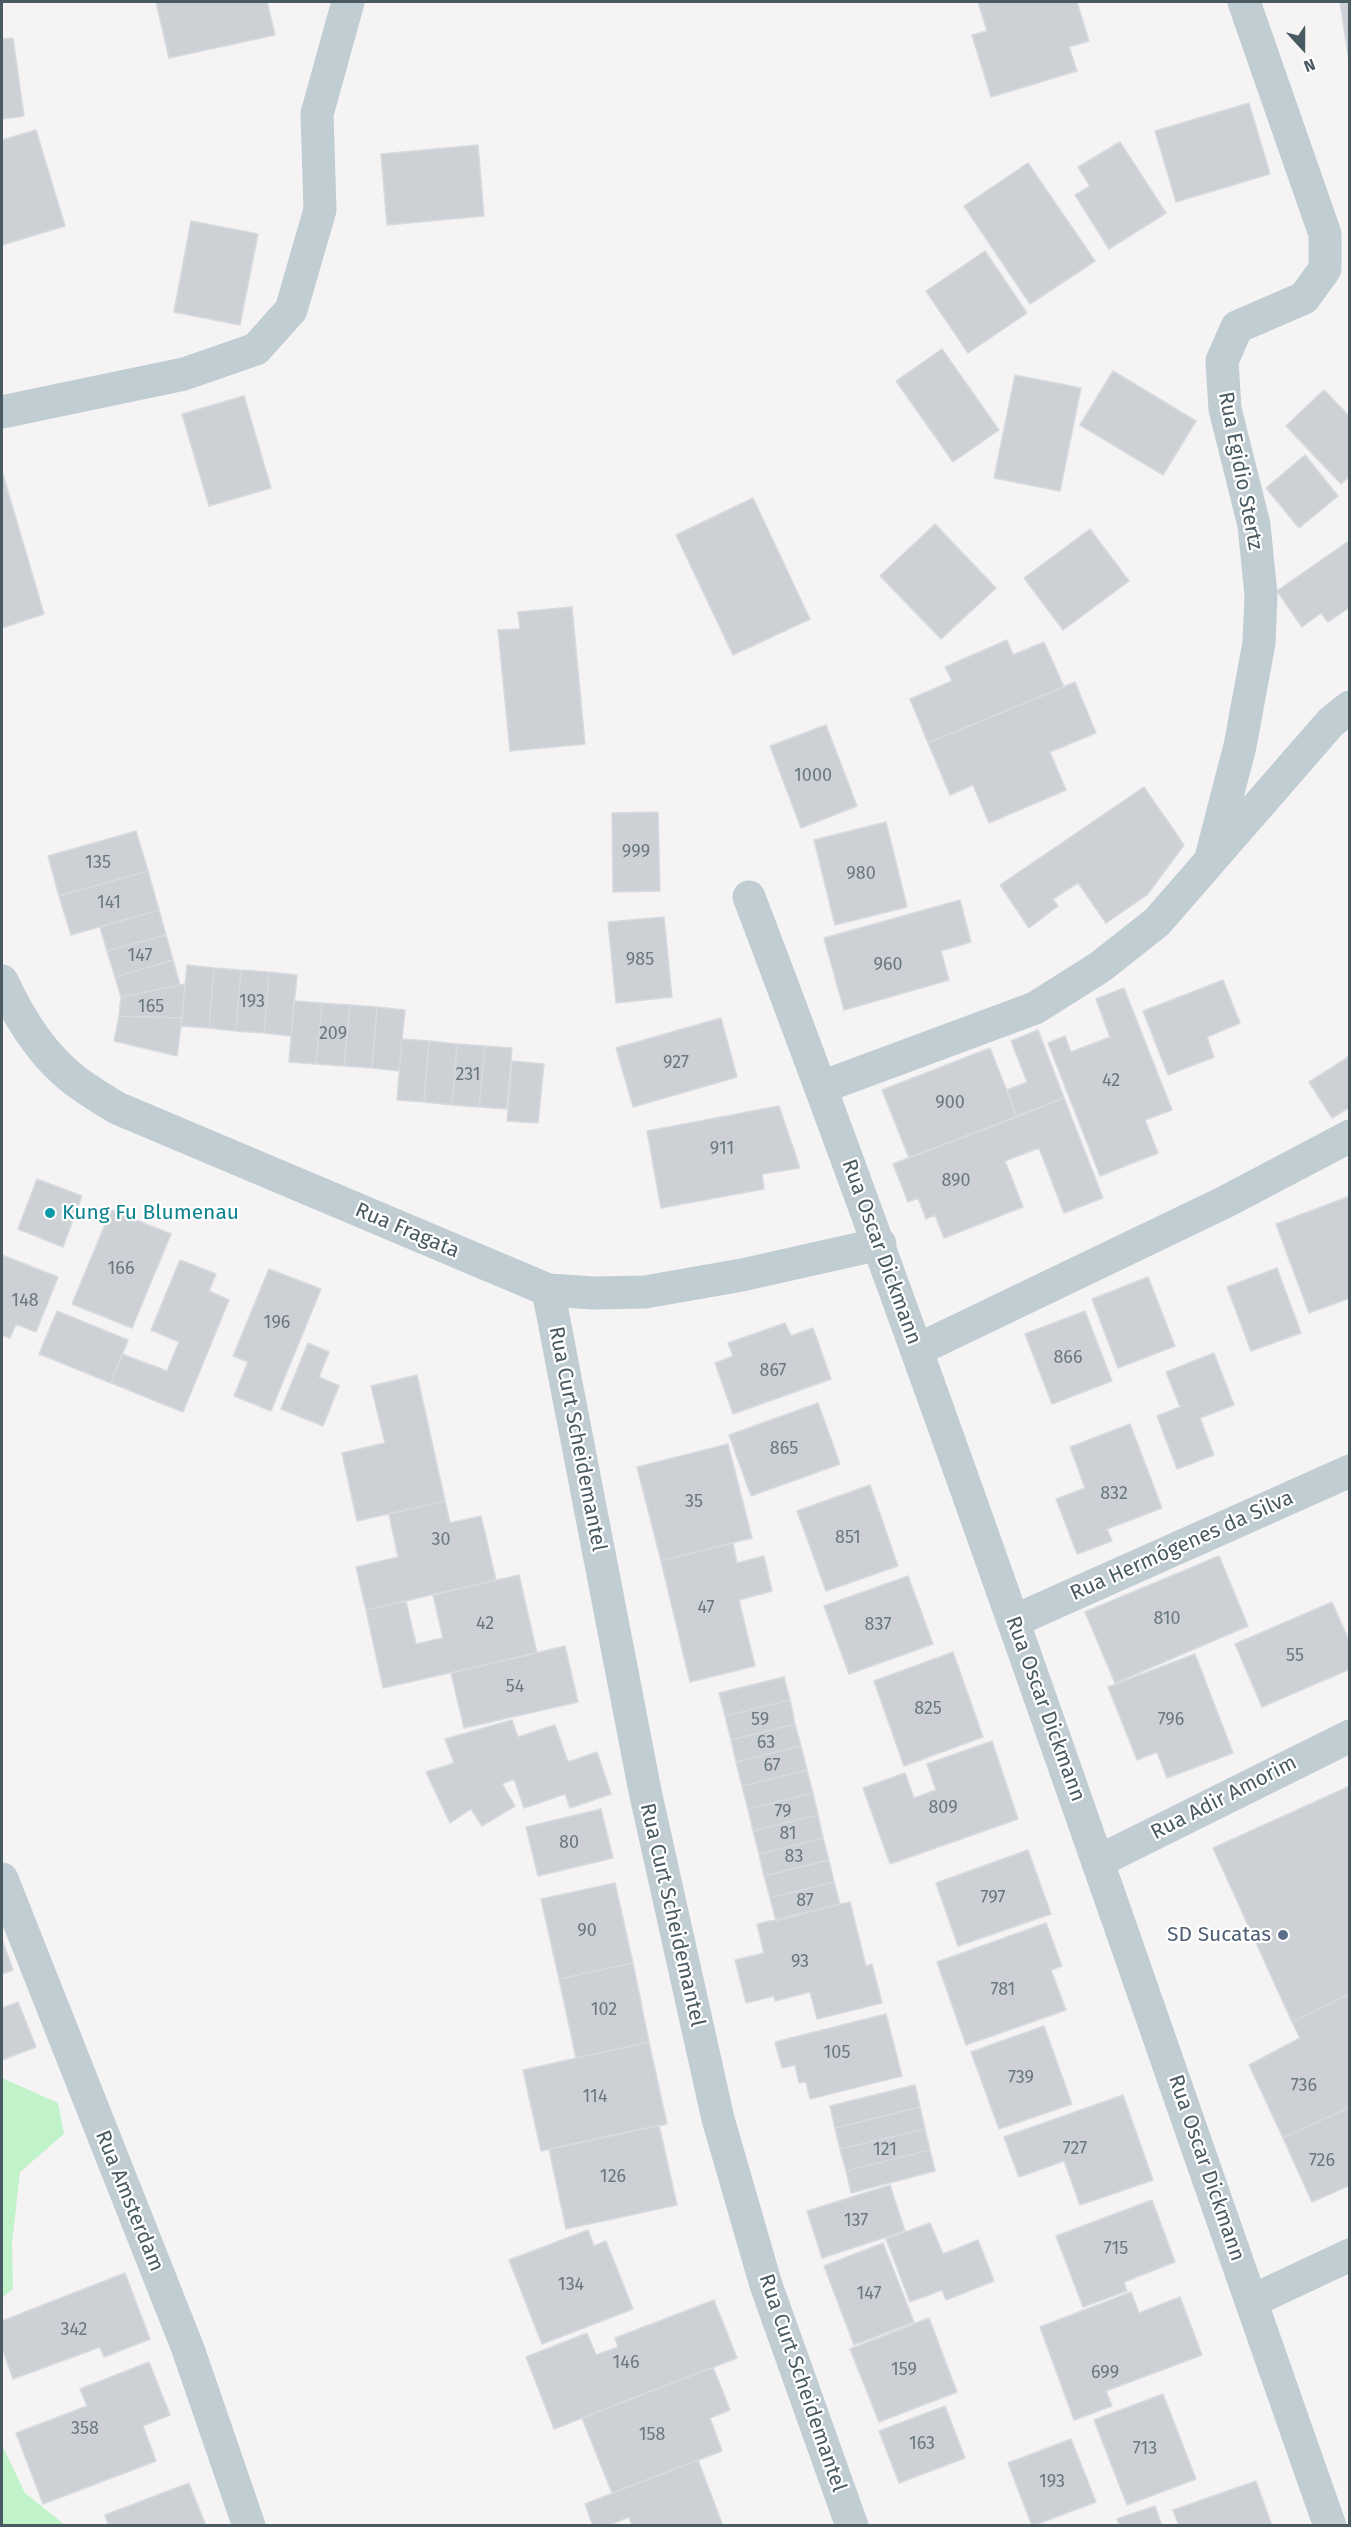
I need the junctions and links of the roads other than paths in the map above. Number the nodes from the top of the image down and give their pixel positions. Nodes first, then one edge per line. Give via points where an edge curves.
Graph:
1 (348, 2) edge
2 (1244, 2) edge
3 (2, 412) edge
4 (1350, 707) edge
5 (1211, 858) junction
6 (749, 897) dead end
7 (2, 981) edge
8 (822, 1087) junction
9 (1350, 1136) edge
10 (880, 1244) junction
11 (548, 1290) junction
12 (917, 1350) junction
13 (1350, 1471) edge
14 (1014, 1621) junction
15 (1350, 1736) edge
16 (1099, 1861) junction
17 (2, 1879) edge
18 (1350, 2255) edge
19 (1252, 2301) junction
20 (249, 2526) edge
21 (852, 2526) edge
22 (1330, 2526) edge

1 - 3 street via 317,114 320,210 291,310 256,349 184,374
2 - 5 street, Rua Egidio Stertz via 1324,234 1325,269 1304,298 1237,327 1222,361 1225,409 1254,525 1261,595 1259,643 1240,746
4 - 5 street via 1331,722
5 - 8 street via 1157,922 1100,967 1035,1008
6 - 8 street, Rua Oscar Dickmann
7 - 11 street, Rua Fragata via 14,1008 42,1050 73,1079 117,1108
8 - 10 street, Rua Oscar Dickmann
9 - 12 street via 1225,1202
10 - 11 street, Rua Fragata via 645,1292
10 - 12 street, Rua Oscar Dickmann
11 - 21 street, Rua Curt Scheidemantel via 645,1791 718,2119 766,2285
12 - 14 street, Rua Oscar Dickmann
13 - 14 street, Rua Hermógenes da Silva
14 - 16 street, Rua Oscar Dickmann
15 - 16 street, Rua Adir Amorim
16 - 19 street, Rua Oscar Dickmann
17 - 20 street, Rua Amsterdam via 188,2349
18 - 19 street
19 - 22 street, Rua Oscar Dickmann

